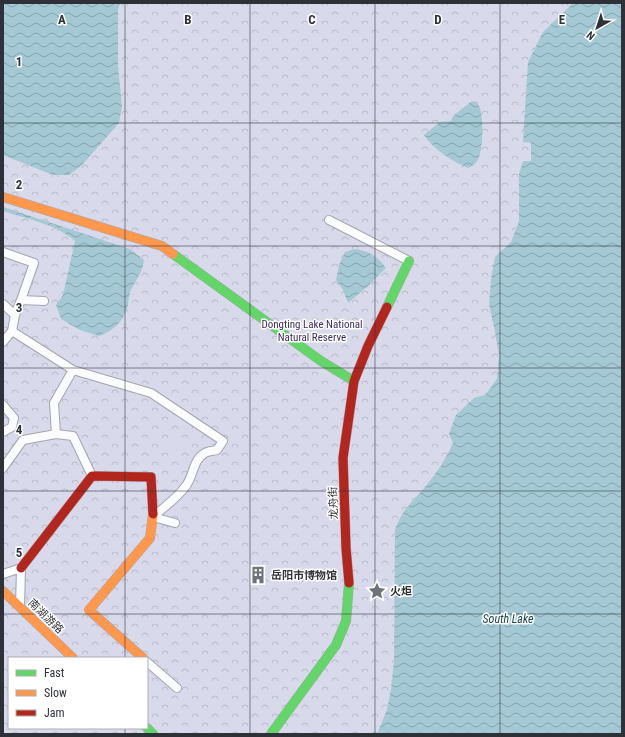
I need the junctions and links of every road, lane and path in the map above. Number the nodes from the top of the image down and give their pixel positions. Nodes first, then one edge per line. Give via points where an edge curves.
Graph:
1 (3, 197) edge
2 (329, 220) dead end
3 (3, 252) edge
4 (409, 261) joint
5 (21, 300) junction
6 (44, 301) dead end
7 (3, 304) edge
8 (15, 315) junction
9 (12, 331) junction
10 (3, 342) edge
11 (73, 370) junction
12 (354, 381) junction
13 (3, 405) edge
14 (3, 432) edge
15 (56, 434) junction
16 (3, 468) edge
17 (92, 476) junction
18 (153, 517) junction
19 (175, 523) dead end
20 (21, 568) junction
21 (3, 574) edge
22 (3, 591) edge
23 (20, 607) junction
24 (72, 657) edge
25 (142, 657) edge
26 (148, 663) edge
27 (176, 688) dead end
28 (271, 734) edge

1 - 12 street via 162,246 284,335
2 - 4 street
3 - 5 street via 34,263
4 - 12 street, 龙舟街
5 - 6 street
5 - 8 street
7 - 8 street
8 - 9 street
9 - 10 street
9 - 11 street
11 - 15 street via 54,403
11 - 18 street via 151,393 223,441 217,450 205,453 196,461 187,486
12 - 28 street, 龙舟街 via 344,458 349,581 346,621 336,645
13 - 14 street via 14,418 12,427
15 - 16 street via 23,440
15 - 17 street via 73,436
17 - 18 street via 151,477
17 - 20 street
18 - 19 street
18 - 25 street via 150,538 89,610
20 - 21 street
20 - 23 street
22 - 23 street, 南湖游路
23 - 24 street, 南湖游路
26 - 27 street

